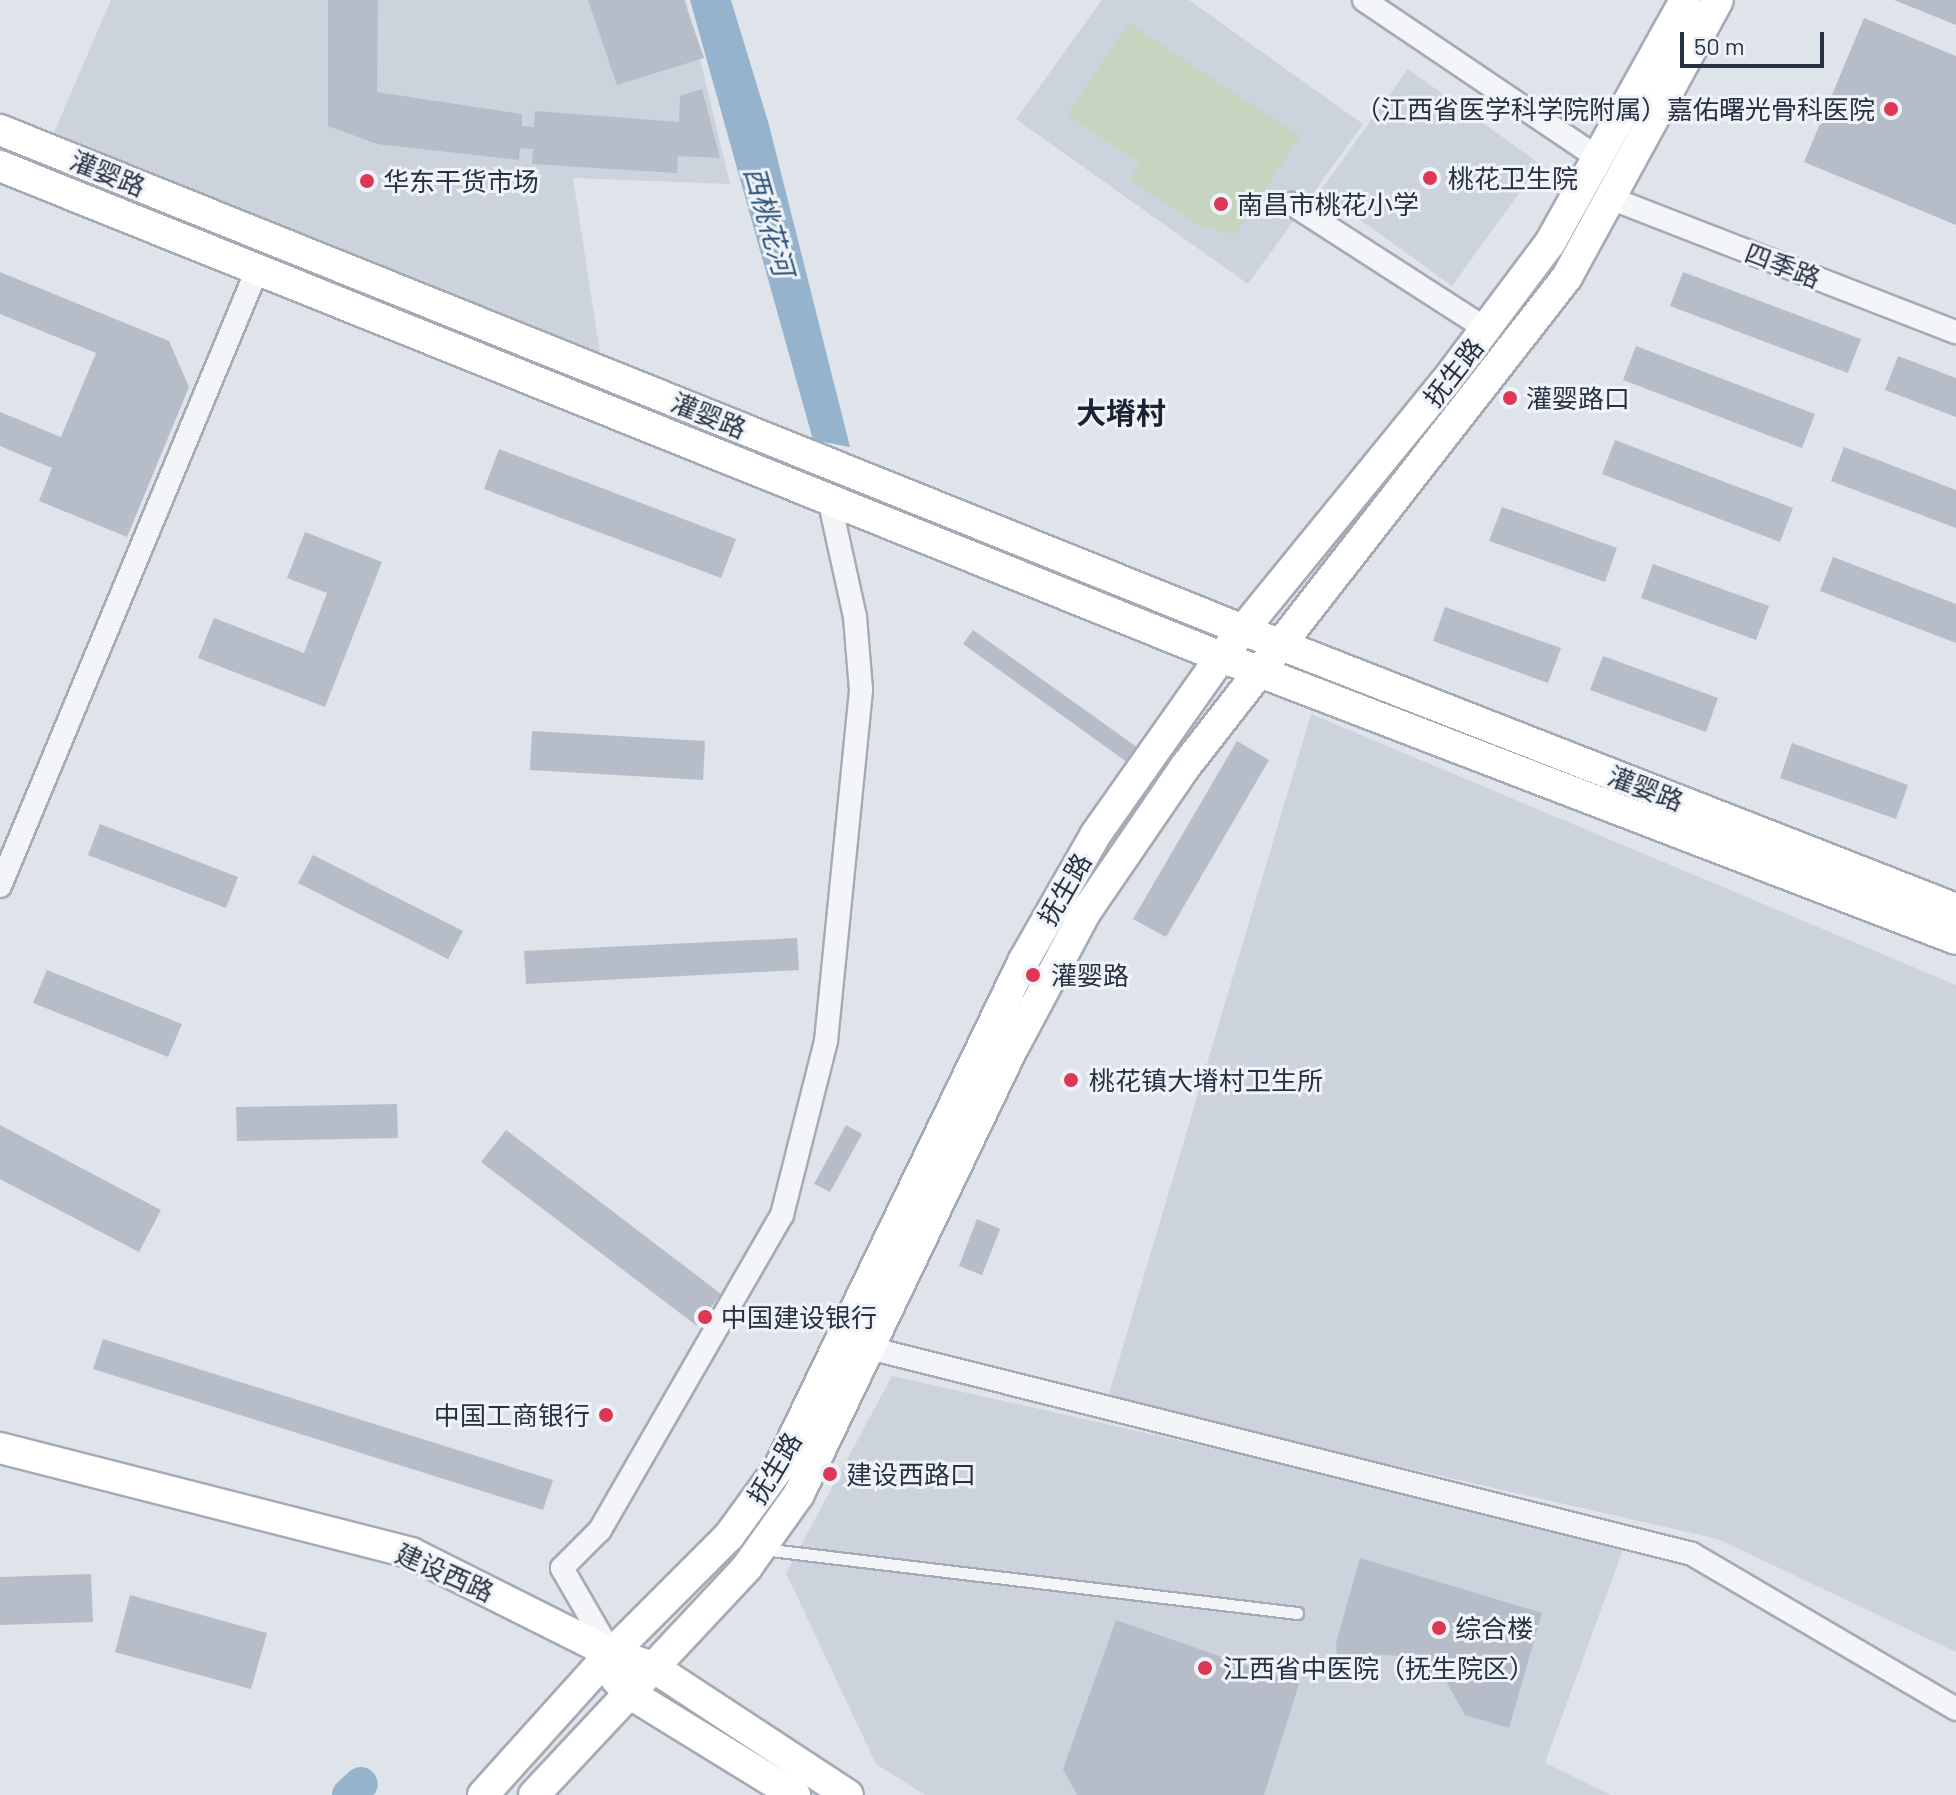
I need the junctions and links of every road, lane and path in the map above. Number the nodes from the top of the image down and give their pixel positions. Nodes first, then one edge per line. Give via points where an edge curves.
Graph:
1 (1364, 0) edge
2 (1391, 0) edge
3 (1685, 0) edge
4 (1718, 0) edge
5 (0, 130) edge
6 (1601, 151) junction
7 (0, 166) edge
8 (1610, 198) junction
9 (1292, 204) dead end
10 (257, 270) junction
11 (1486, 329) junction
12 (1956, 332) edge
13 (829, 499) junction
14 (1243, 630) junction
15 (1280, 644) junction
16 (1221, 657) junction
17 (1260, 671) junction
18 (0, 886) edge
19 (1956, 909) edge
20 (1956, 939) edge
21 (869, 1348) junction
22 (0, 1448) edge
23 (0, 1460) edge
24 (760, 1549) junction
25 (1297, 1613) dead end
26 (606, 1659) junction
27 (653, 1667) junction
28 (629, 1693) junction
29 (1956, 1709) edge
30 (483, 1795) edge
31 (534, 1795) edge
32 (795, 1795) edge
33 (848, 1795) edge

1 - 6 street
2 - 6 street
3 - 6 main road, 抚生路
4 - 8 main road, 抚生路
5 - 14 main road, 灌婴路
6 - 11 main road, 抚生路 via 1550,243
7 - 10 main road, 灌婴路
8 - 12 street, 四季路
8 - 15 main road, 抚生路 via 1567,277
9 - 11 street
10 - 13 main road, 灌婴路
10 - 18 street
11 - 14 main road, 抚生路
13 - 16 main road, 灌婴路
13 - 26 street via 855,617 861,690 826,1041 782,1215 600,1530 562,1568
14 - 15 main road, 灌婴路
14 - 16 main road, 抚生路
15 - 17 main road, 抚生路
15 - 19 main road, 灌婴路
16 - 17 main road, 灌婴路
16 - 26 main road, 抚生路 via 1096,834 1023,962 780,1466 729,1536
17 - 20 main road, 灌婴路
17 - 21 main road, 抚生路 via 1085,913 1014,1046
21 - 24 main road, 抚生路 via 799,1494
21 - 29 street via 1692,1554
22 - 26 main road, 建设西路 via 411,1553
23 - 26 main road, 建设西路 via 406,1566
24 - 25 lane
24 - 27 main road, 抚生路
26 - 27 main road, 建设西路
26 - 28 main road, 建设西路
26 - 30 main road, 抚生路
27 - 28 main road, 抚生路
27 - 33 main road, 建设西路
28 - 31 main road, 抚生路
28 - 32 main road, 建设西路

